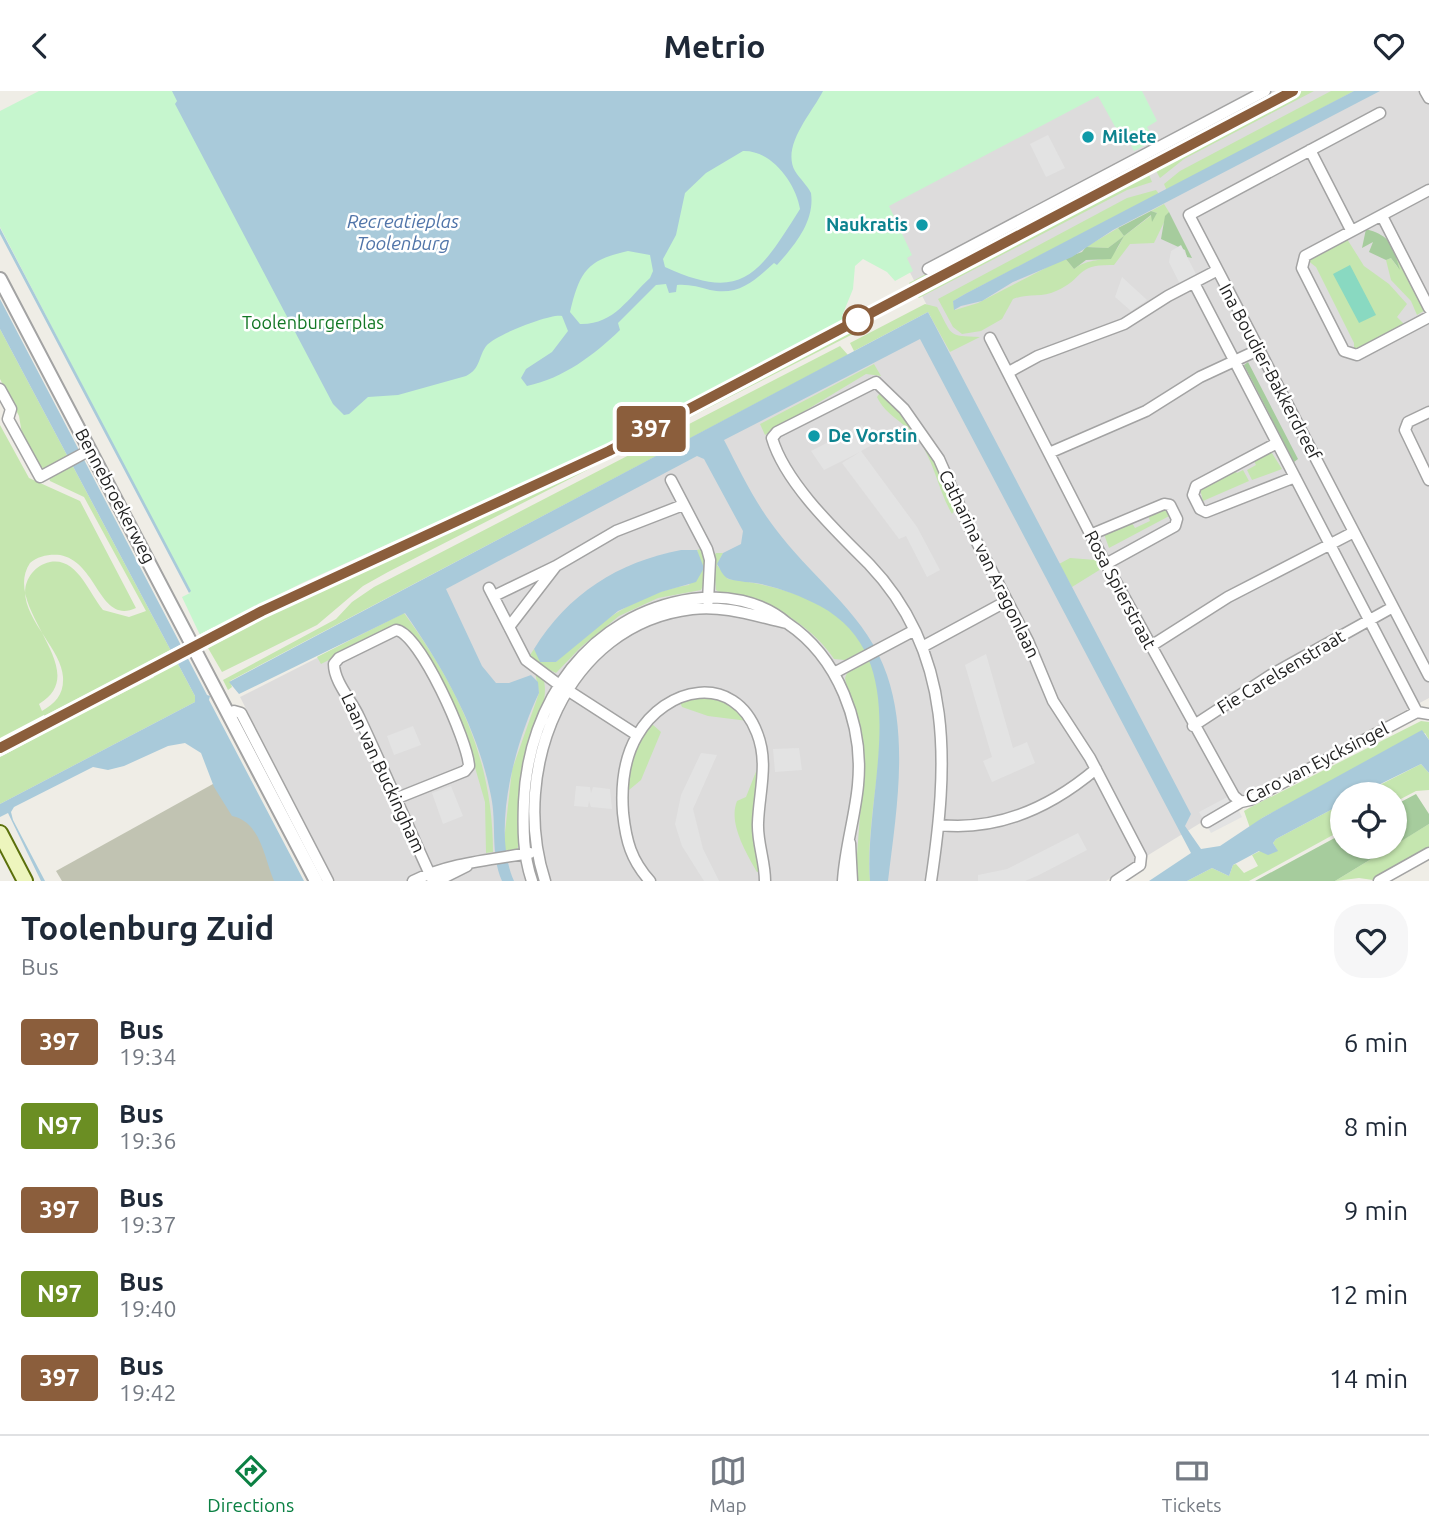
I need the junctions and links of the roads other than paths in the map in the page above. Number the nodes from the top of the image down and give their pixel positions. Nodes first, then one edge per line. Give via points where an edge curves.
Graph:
1 (1265, 91) edge
2 (1425, 91) edge
3 (1429, 99) edge
4 (1380, 113) dead end
5 (1310, 150) junction
6 (1429, 190) edge
7 (1382, 216) junction
8 (1351, 230) junction
9 (928, 269) dead end
10 (1216, 271) junction
11 (0, 279) edge
12 (1194, 283) junction
13 (1429, 308) edge
14 (1429, 317) edge
15 (990, 338) dead end
16 (1258, 350) junction
17 (1236, 362) junction
18 (1009, 372) junction
19 (0, 389) edge
20 (1429, 412) edge
21 (1277, 443) junction
22 (87, 451) junction
23 (1049, 453) junction
24 (1295, 477) junction
25 (671, 480) dead end
26 (1429, 480) edge
27 (683, 505) junction
28 (1354, 532) junction
29 (1090, 535) junction
30 (1329, 544) junction
31 (1106, 564) junction
32 (556, 566) junction
33 (708, 596) junction
34 (1006, 601) junction
35 (1393, 607) junction
36 (708, 609) junction
37 (1370, 619) junction
38 (787, 623) junction
39 (509, 627) junction
40 (914, 631) junction
41 (1151, 646) junction
42 (922, 647) junction
43 (834, 673) junction
44 (1429, 676) edge
45 (558, 684) junction
46 (567, 691) junction
47 (1417, 712) junction
48 (228, 714) junction
49 (1429, 714) edge
50 (1193, 726) junction
51 (637, 735) junction
52 (1096, 769) junction
53 (395, 799) junction
54 (1241, 802) junction
55 (1207, 822) dead end
56 (940, 825) junction
57 (0, 833) edge
58 (850, 843) junction
59 (536, 852) junction
60 (1429, 853) edge
61 (525, 854) junction
62 (433, 878) edge
63 (25, 881) edge
64 (316, 881) edge
65 (328, 881) edge
66 (413, 881) edge
67 (532, 881) edge
68 (545, 881) edge
69 (650, 881) edge
70 (765, 881) edge
71 (843, 881) edge
72 (852, 881) edge
73 (931, 881) edge
74 (1116, 881) edge
75 (1379, 881) edge

1 - 9 street
2 - 3 street
4 - 5 street
5 - 8 street
5 - 10 street, Ina Boudier-Bakkerdreef via 1191,211 1190,220
6 - 7 street
7 - 8 street
7 - 13 street
8 - 14 street via 1305,256 1302,268 1344,351 1357,355
10 - 12 street
10 - 16 street, Ina Boudier-Bakkerdreef
11 - 22 street, Bennebroekerweg
12 - 17 street, Ina Boudier-Bakkerdreef
12 - 18 street via 1124,324 1038,356
15 - 18 street, Rosa Spierstraat
16 - 17 street
16 - 28 street, Ina Boudier-Bakkerdreef
17 - 21 street, Ina Boudier-Bakkerdreef
17 - 23 street via 1200,377 1146,411
18 - 23 street, Rosa Spierstraat
19 - 22 street via 11,408 8,419 40,477
20 - 26 street via 1408,422 1405,430
21 - 24 street, Ina Boudier-Bakkerdreef
21 - 24 street via 1196,487 1193,495 1200,509 1206,512
22 - 48 street, Bennebroekerweg
23 - 29 street, Rosa Spierstraat
24 - 30 street, Ina Boudier-Bakkerdreef
25 - 27 street
27 - 32 street via 615,531
27 - 33 street via 707,549
28 - 30 street
28 - 35 street, Ina Boudier-Bakkerdreef
29 - 31 street, Rosa Spierstraat
29 - 31 street via 1164,504 1176,515 1175,526
30 - 37 street, Ina Boudier-Bakkerdreef
30 - 41 street via 1228,597
31 - 41 street, Rosa Spierstraat
32 - 39 street
32 - 39 street via 491,592
33 - 36 street
33 - 38 street via 759,606
33 - 45 street via 663,604 610,629 583,652
34 - 40 street, Catharina van Aragonlaan via 939,459 881,384 868,384 772,438 815,507 889,587
34 - 42 street
34 - 52 street, Catharina van Aragonlaan via 1053,701
35 - 37 street
35 - 44 street, Ina Boudier-Bakkerdreef
36 - 38 street via 753,613
36 - 46 street via 666,614 635,626 596,654
37 - 47 street, Ina Boudier-Bakkerdreef
37 - 50 street, Fie Carelsenstraat
38 - 43 street via 817,647
39 - 45 street via 526,660
40 - 42 street
40 - 43 street
41 - 50 street, Rosa Spierstraat
42 - 56 street via 942,725
43 - 58 street via 856,741 858,781
45 - 46 street
45 - 61 street via 529,759
46 - 51 street
46 - 59 street via 546,735 535,780
47 - 49 street
47 - 54 street, Caro van Eycksingel
48 - 64 street, Bennebroekerweg
48 - 65 street, Bennebroekerweg via 241,713
50 - 54 street, Rosa Spierstraat
51 - 69 street via 623,776 625,836 634,860
51 - 70 street via 663,707 688,695 727,696 746,711 759,735 764,763 758,826
52 - 56 street via 1035,810 1011,820 974,827
52 - 74 street, Catharina van Aragonlaan via 1141,862
53 - 53 street, Laan van Buckingham via 469,766 438,684 401,630 334,664
53 - 62 street, Laan van Buckingham
54 - 55 street, Caro van Eycksingel
56 - 73 street
57 - 63 main road
58 - 71 street
58 - 72 street
59 - 61 street
59 - 68 street
60 - 75 street
61 - 62 street
61 - 67 street
62 - 66 street

